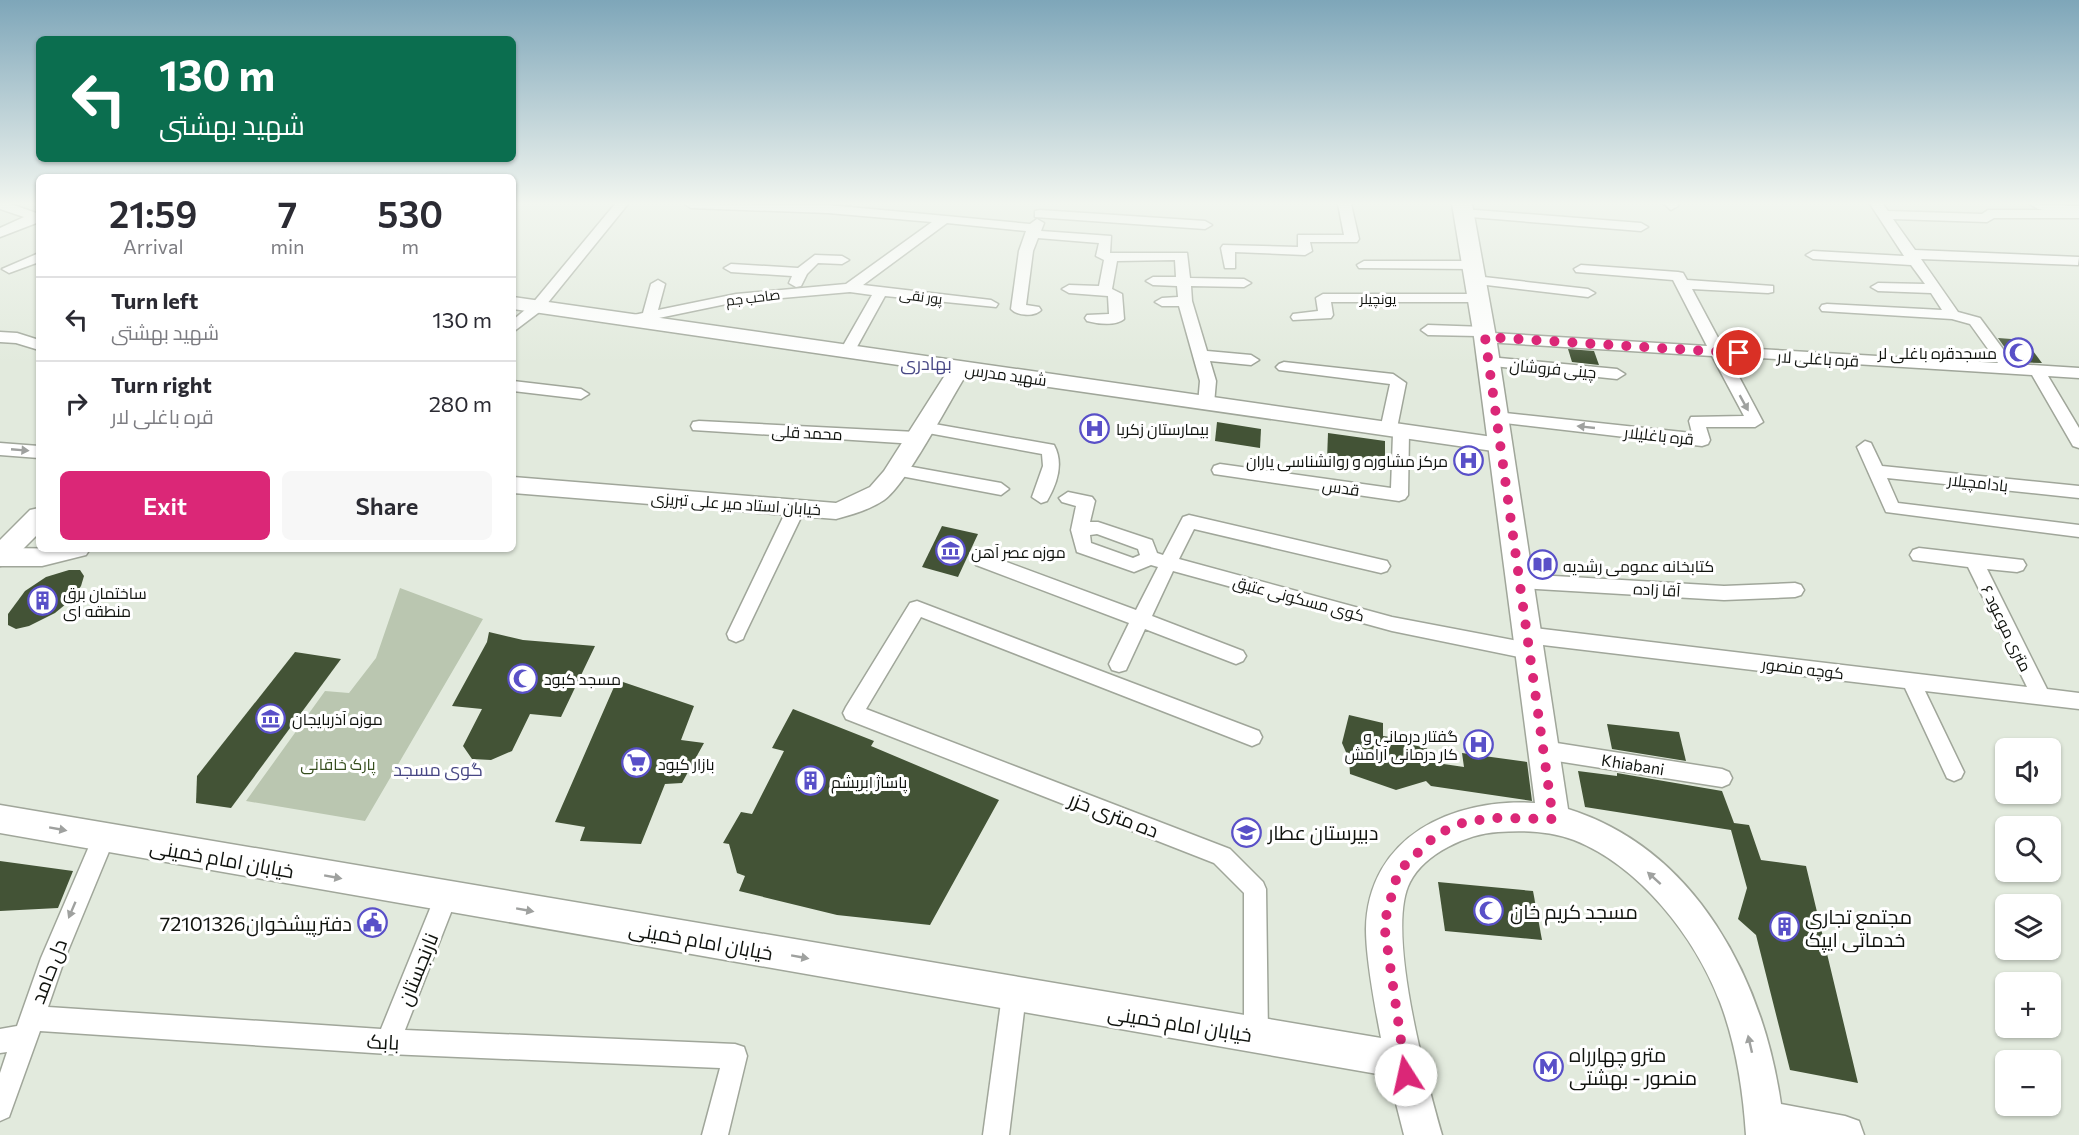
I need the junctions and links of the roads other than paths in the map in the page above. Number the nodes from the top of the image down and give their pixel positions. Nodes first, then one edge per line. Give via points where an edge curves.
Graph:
1 (578, 257) edge
2 (892, 257) edge
3 (1029, 257) edge
4 (1111, 257) edge
5 (1182, 257) edge
6 (1229, 257) edge
7 (1471, 257) edge
8 (1878, 257) edge
9 (36, 258) edge
10 (1912, 258) junction
11 (842, 260) dead end
12 (2078, 261) edge
13 (1230, 265) dead end
14 (1364, 265) dead end
15 (731, 268) dead end
16 (9, 269) dead end
17 (1581, 269) dead end
18 (801, 272) junction
19 (1154, 281) dead end
20 (1475, 281) junction
21 (1244, 282) dead end
22 (1184, 283) junction
23 (658, 284) dead end
24 (1682, 284) junction
25 (1878, 287) dead end
26 (850, 288) junction
27 (1069, 289) dead end
28 (1768, 289) dead end
29 (1934, 289) junction
30 (881, 291) junction
31 (792, 292) junction
32 (1110, 292) junction
33 (1588, 293) dead end
34 (1185, 301) junction
35 (1162, 302) dead end
36 (516, 304) edge
37 (991, 304) dead end
38 (537, 307) junction
39 (1827, 308) dead end
40 (1034, 310) dead end
41 (1953, 315) junction
42 (1298, 317) dead end
43 (640, 318) junction
44 (1092, 318) dead end
45 (516, 324) edge
46 (1428, 330) dead end
47 (0, 337) edge
48 (36, 344) edge
49 (1486, 344) junction
50 (848, 351) junction
51 (1716, 352) junction
52 (1202, 355) junction
53 (1251, 360) dead end
54 (1284, 366) dead end
55 (960, 368) junction
56 (2010, 369) junction
57 (2037, 370) junction
58 (2079, 373) edge
59 (1617, 374) dead end
60 (516, 386) edge
61 (581, 394) dead end
62 (1206, 404) junction
63 (1496, 417) junction
64 (699, 426) dead end
65 (1394, 431) junction
66 (920, 432) junction
67 (2079, 442) edge
68 (1500, 445) junction
69 (1865, 447) dead end
70 (0, 449) edge
71 (36, 452) edge
72 (896, 470) junction
73 (1220, 470) dead end
74 (1877, 471) junction
75 (516, 485) edge
76 (1001, 489) dead end
77 (2079, 492) edge
78 (1041, 497) dead end
79 (1068, 498) dead end
80 (796, 509) junction
81 (36, 520) edge
82 (2079, 531) edge
83 (64, 552) edge
84 (1919, 555) dead end
85 (0, 557) edge
86 (982, 560) dead end
87 (1974, 560) junction
88 (1159, 561) junction
89 (2017, 565) dead end
90 (1381, 566) dead end
91 (1519, 581) junction
92 (1795, 590) dead end
93 (1141, 619) junction
94 (736, 634) dead end
95 (1527, 643) junction
96 (1236, 656) dead end
97 (1119, 664) dead end
98 (1911, 681) junction
99 (2041, 696) junction
100 (2079, 700) edge
101 (1252, 737) dead end
102 (1544, 750) junction
103 (1954, 772) dead end
104 (1722, 778) dead end
105 (0, 819) edge
106 (1553, 819) junction
107 (104, 837) junction
108 (446, 897) junction
109 (1014, 995) junction
110 (18, 1032) edge
111 (1256, 1035) junction
112 (388, 1042) junction
113 (1402, 1060) junction
114 (0, 1108) edge
115 (1765, 1127) edge
116 (715, 1135) edge
117 (996, 1135) edge
118 (1423, 1135) edge
119 (1845, 1135) edge

1 - 38 street
2 - 26 street
3 - 40 street via 1018,309
4 - 32 street
5 - 22 street
6 - 13 street
7 - 20 main road
8 - 10 street
9 - 16 street
10 - 12 street
10 - 29 street
11 - 18 street via 815,259
14 - 20 street
15 - 18 street via 751,263
17 - 24 street via 1678,276
18 - 31 street
19 - 22 street
20 - 33 street
20 - 42 street, یونچیلر via 1323,298 1333,314
20 - 49 main road
21 - 22 street
22 - 34 street
23 - 43 street
24 - 28 street
24 - 51 street
25 - 29 street
26 - 30 street, پور نقی
26 - 31 street, صاحب جم
27 - 32 street
29 - 41 street
30 - 37 street, پور نقی
30 - 50 street
31 - 43 street, صاحب جم via 736,298
32 - 44 street via 1117,319
34 - 35 street
34 - 52 street
36 - 38 main road, شهید مدرس
38 - 43 main road, شهید مدرس
38 - 45 street
39 - 41 street
41 - 56 street via 1975,321
43 - 50 main road, شهید مدرس
46 - 49 street
47 - 48 street
49 - 51 street, قره باغلی لار
49 - 59 street, چینی فروشان
49 - 63 main road
50 - 55 main road, شهید مدرس
51 - 56 street, قره باغلی لار
51 -> 63 street, قره باغلیلار via 1755,422 1697,421 1702,440
52 - 53 street
52 - 62 street via 1208,381
54 - 65 street via 1393,379 1398,383
55 - 62 main road, شهید مدرس
55 - 66 main road, خیابان استاد میر علی تبریزی
56 - 57 street, قره باغلی لار
57 - 58 street, قره باغلی لار
57 - 67 street
60 - 61 street
62 - 65 main road, شهید مدرس
63 - 68 main road
64 - 66 street, محمد قلی
65 - 68 main road, شهید مدرس
65 - 73 street, قدس via 1399,495
66 - 72 main road, خیابان استاد میر علی تبریزی
66 - 78 street, محمد قلی via 1048,449 1052,462
68 - 91 main road
69 - 74 street
70 -> 71 street
72 - 76 street
72 - 80 main road, خیابان استاد میر علی تبریزی via 878,493 859,504 836,511
74 - 77 street, بادامچیلار
74 - 82 street via 1892,508
75 - 80 main road, خیابان استاد میر علی تبریزی
79 - 88 street, کوی مسکونی عتیق via 1086,501 1080,530 1098,528 1146,546
80 - 94 street
81 - 85 main road
83 - 85 main road via 42,557
84 - 87 street
86 - 93 street
87 - 89 street
87 - 99 street, ۶ متری موعود
88 - 90 street via 1189,521
88 - 93 street
88 - 95 street, کوی مسکونی عتیق via 1392,624
91 - 92 street, آقا زاده via 1724,593
91 - 95 main road
93 - 96 street
93 - 97 street
95 - 98 street, کوچه منصور
95 - 102 main road
98 - 99 street, کوچه منصور
98 - 103 street
99 - 100 street, کوچه منصور
101 - 111 street, ده متری خزر via 917,608 853,713 1222,855 1255,889
102 - 104 street, Khiabani
102 - 106 main road
105 -> 107 main road, خیابان امام خمینی
106 - 113 main road via 1494,818 1465,822 1437,834 1398,872 1384,924
115 -> 106 main road via 1750,1041 1738,1004 1726,972 1702,933 1636,861 1582,828
107 -> 108 main road, خیابان امام خمینی
107 -> 110 street, دل حامد
108 -> 109 main road, خیابان امام خمینی
108 - 112 street, نارنجستان
109 - 111 main road, خیابان امام خمینی
109 - 117 street
110 - 112 street, بابک
110 - 114 street, دل حامد
111 - 113 main road, خیابان امام خمینی
112 - 116 street, بابک via 735,1056
113 - 118 main road
115 - 119 main road

